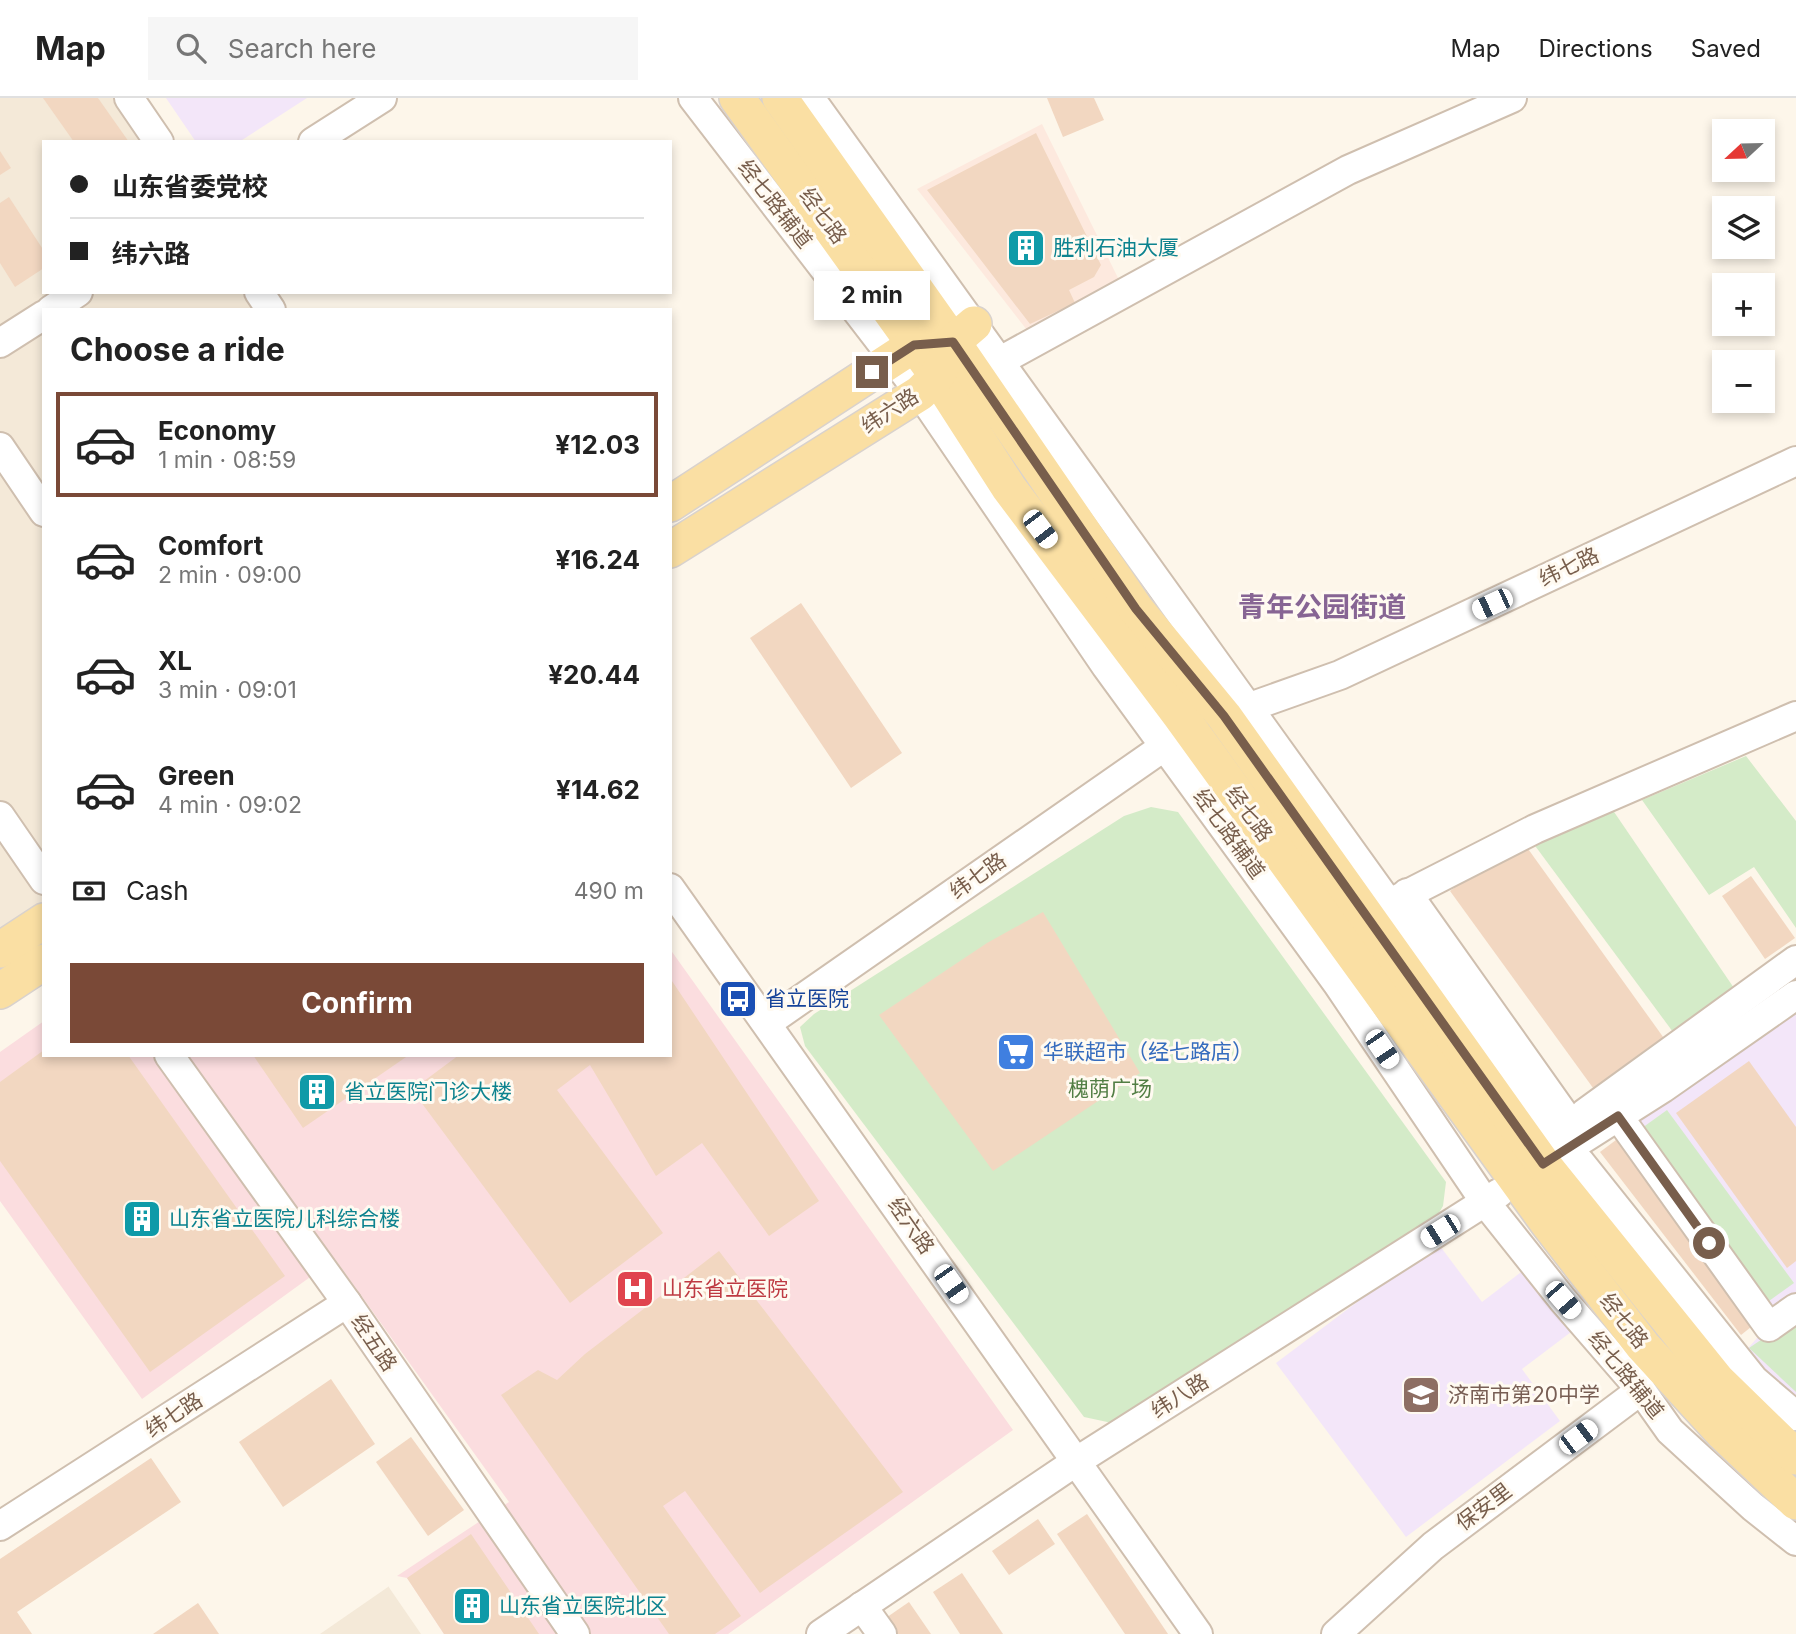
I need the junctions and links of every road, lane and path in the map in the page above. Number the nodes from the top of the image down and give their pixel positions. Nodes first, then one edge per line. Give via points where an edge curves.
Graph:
1 (129, 98) edge
2 (382, 98) edge
3 (693, 98) edge
4 (737, 98) edge
5 (780, 98) edge
6 (810, 98) edge
7 (1511, 98) edge
8 (158, 140) edge
9 (316, 140) edge
10 (75, 294) edge
11 (54, 308) edge
12 (42, 316) edge
13 (963, 333) junction
14 (0, 343) edge
15 (904, 351) junction
16 (1000, 361) junction
17 (929, 384) junction
18 (0, 447) edge
19 (1796, 461) edge
20 (672, 503) edge
21 (42, 509) edge
22 (672, 549) edge
23 (1235, 712) junction
24 (1796, 716) edge
25 (1178, 740) junction
26 (0, 816) edge
27 (42, 877) edge
28 (672, 891) edge
29 (1398, 898) junction
30 (42, 922) edge
31 (0, 950) edge
32 (1796, 960) edge
33 (42, 963) edge
34 (0, 991) edge
35 (1796, 995) edge
36 (767, 1023) junction
37 (170, 1057) edge
38 (1618, 1116) junction
39 (1573, 1127) junction
40 (1531, 1173) junction
41 (1485, 1202) junction
42 (347, 1303) junction
43 (1796, 1308) edge
44 (1641, 1390) junction
45 (1796, 1416) edge
46 (1796, 1457) edge
47 (1077, 1461) junction
48 (1796, 1502) edge
49 (0, 1526) edge
50 (1796, 1541) edge
51 (862, 1606) junction
52 (575, 1634) edge
53 (821, 1634) edge
54 (882, 1634) edge
55 (1198, 1634) edge
56 (1336, 1634) edge

1 - 8 street
2 - 9 street
3 - 15 street, 经七路辅道
4 - 15 main road, 经七路
5 - 13 main road, 经七路
6 - 13 street
7 - 16 street via 1348,170
10 - 11 street
12 - 14 street
13 - 15 main road, 纬六路
13 - 16 street
13 - 17 main road, 纬六路
13 - 23 main road, 经七路 via 1136,609
15 - 17 main road, 经七路
15 - 20 main road, 纬六路
16 - 23 street
17 - 22 main road, 纬六路
17 - 25 main road, 经七路 via 1179,714
18 - 21 street
19 - 23 street, 纬七路 via 1340,675
23 - 29 street
23 - 40 main road, 经七路
24 - 29 street via 1535,829
25 - 36 street, 纬七路
25 - 40 main road, 经七路
25 - 41 street, 经七路辅道
26 - 27 street
28 - 36 street, 经六路
29 - 39 street
29 - 40 street via 1556,1136
30 - 31 main road
32 - 39 street via 1585,1113
33 - 34 main road
35 - 38 street, 纬八路
36 - 47 street, 经六路
37 - 42 street, 经五路
38 - 40 street, 纬八路
38 - 43 street via 1769,1327
39 - 40 street
40 - 41 street, 纬八路
40 - 45 street via 1580,1162 1754,1380
40 - 46 main road, 经七路 via 1717,1380
40 - 48 main road, 经七路 via 1643,1346 1722,1432
41 - 44 street, 经七路辅道
41 - 47 street, 纬八路
42 - 49 street, 纬七路
42 - 52 street, 经五路
44 - 50 street, 经七路辅道 via 1671,1431 1752,1507
44 - 56 street, 保安里 via 1433,1546
47 - 51 street, 纬八路
47 - 55 street, 经六路
51 - 53 street, 纬八路
51 - 54 street

